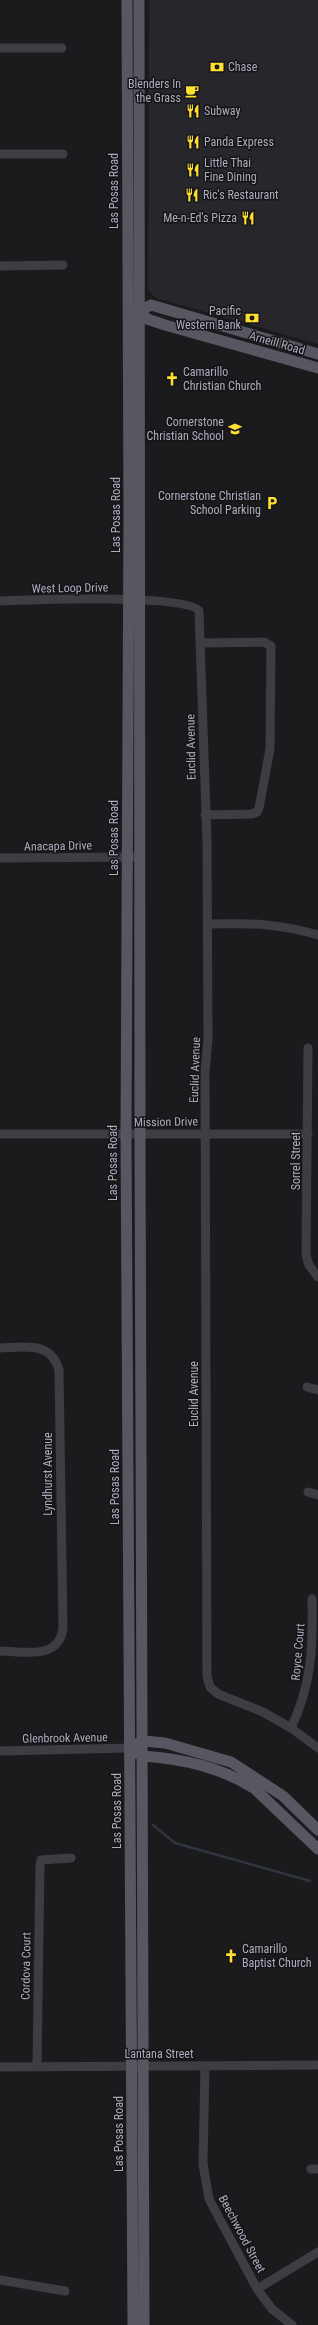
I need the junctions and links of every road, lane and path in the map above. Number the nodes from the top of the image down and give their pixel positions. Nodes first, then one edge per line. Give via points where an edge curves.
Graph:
1 (127, 0) edge
2 (140, 0) edge
3 (0, 48) edge
4 (62, 48) dead end
5 (0, 154) edge
6 (62, 154) dead end
7 (62, 265) dead end
8 (0, 266) edge
9 (127, 310) junction
10 (140, 311) junction
11 (318, 354) edge
12 (318, 368) edge
13 (128, 599) junction
14 (140, 600) junction
15 (0, 601) edge
16 (201, 643) junction
17 (205, 815) junction
18 (127, 857) junction
19 (140, 857) junction
20 (0, 858) edge
21 (208, 924) junction
22 (318, 935) edge
23 (308, 1048) dead end
24 (206, 1133) junction
25 (0, 1134) edge
26 (140, 1134) junction
27 (308, 1134) junction
28 (126, 1135) junction
29 (316, 1275) edge
30 (0, 1348) edge
31 (307, 1387) dead end
32 (318, 1390) edge
33 (308, 1492) dead end
34 (318, 1495) edge
35 (312, 1599) dead end
36 (0, 1651) edge
37 (290, 1728) junction
38 (143, 1741) junction
39 (130, 1748) junction
40 (318, 1748) edge
41 (0, 1751) edge
42 (143, 1756) junction
43 (318, 1830) edge
44 (318, 1849) edge
45 (71, 1858) dead end
46 (318, 2065) edge
47 (132, 2066) junction
48 (205, 2066) junction
49 (0, 2067) edge
50 (36, 2067) junction
51 (143, 2067) junction
52 (318, 2252) edge
53 (0, 2280) edge
54 (258, 2289) junction
55 (65, 2292) dead end
56 (133, 2325) edge
57 (144, 2325) edge
58 (292, 2325) edge

1 - 9 main road, Las Posas Road
2 - 10 main road, Las Posas Road
3 - 4 street
5 - 6 street
7 - 8 street
9 - 10 main road, Arneill Road
9 - 13 main road, Las Posas Road
10 - 11 main road, Arneill Road via 151,305
10 - 12 main road, Arneill Road via 147,319 165,325
10 - 14 main road, Las Posas Road
13 - 14 street, West Loop Drive
13 - 15 street, West Loop Drive
13 - 18 main road, Las Posas Road
14 - 16 street, Euclid Avenue via 176,602 196,607 199,612
14 - 19 main road, Las Posas Road
16 - 17 street, Euclid Avenue
16 - 17 street via 264,642 271,646 270,749 259,808 252,814
17 - 21 street, Euclid Avenue
18 - 19 street, Anacapa Drive
18 - 20 street, Anacapa Drive
18 - 28 main road, Las Posas Road
19 - 26 main road, Las Posas Road
21 - 22 street via 260,922
21 - 24 street, Euclid Avenue
23 - 27 street, Sorrel Street
24 - 26 street, Mission Drive
24 - 27 street, Mission Drive
24 - 37 street, Euclid Avenue via 208,1682 218,1694 263,1712
25 - 28 street, Mission Drive
26 - 28 street, Mission Drive
26 - 38 main road, Las Posas Road
27 - 29 street, Sorrel Street via 306,1255
28 - 39 main road, Las Posas Road
30 - 36 street, Lyndhurst Avenue via 40,1348 50,1353 59,1370 63,1628 60,1639 46,1652 37,1654
31 - 32 street
33 - 34 street
35 - 37 street, Royce Court via 310,1675
37 - 40 street
38 - 39 main road
38 - 42 main road, Las Posas Road
38 - 43 main road via 165,1743 231,1762 283,1796
39 - 41 street, Glenbrook Avenue
39 - 42 main road
39 - 47 main road, Las Posas Road
42 - 44 main road via 190,1762 221,1771 245,1783
42 - 51 main road, Las Posas Road
45 - 50 street, Cordova Court via 41,1860
46 - 48 street, Lantana Street
47 - 50 street, Lantana Street
47 - 51 street, Lantana Street
47 - 56 main road, Las Posas Road
48 - 51 street, Lantana Street
48 - 54 street, Beechwood Street via 203,2164 206,2187 214,2210
49 - 50 street, Lantana Street
51 - 57 main road, Las Posas Road
52 - 54 street
53 - 55 street
54 - 58 street, Beechwood Street via 272,2310

